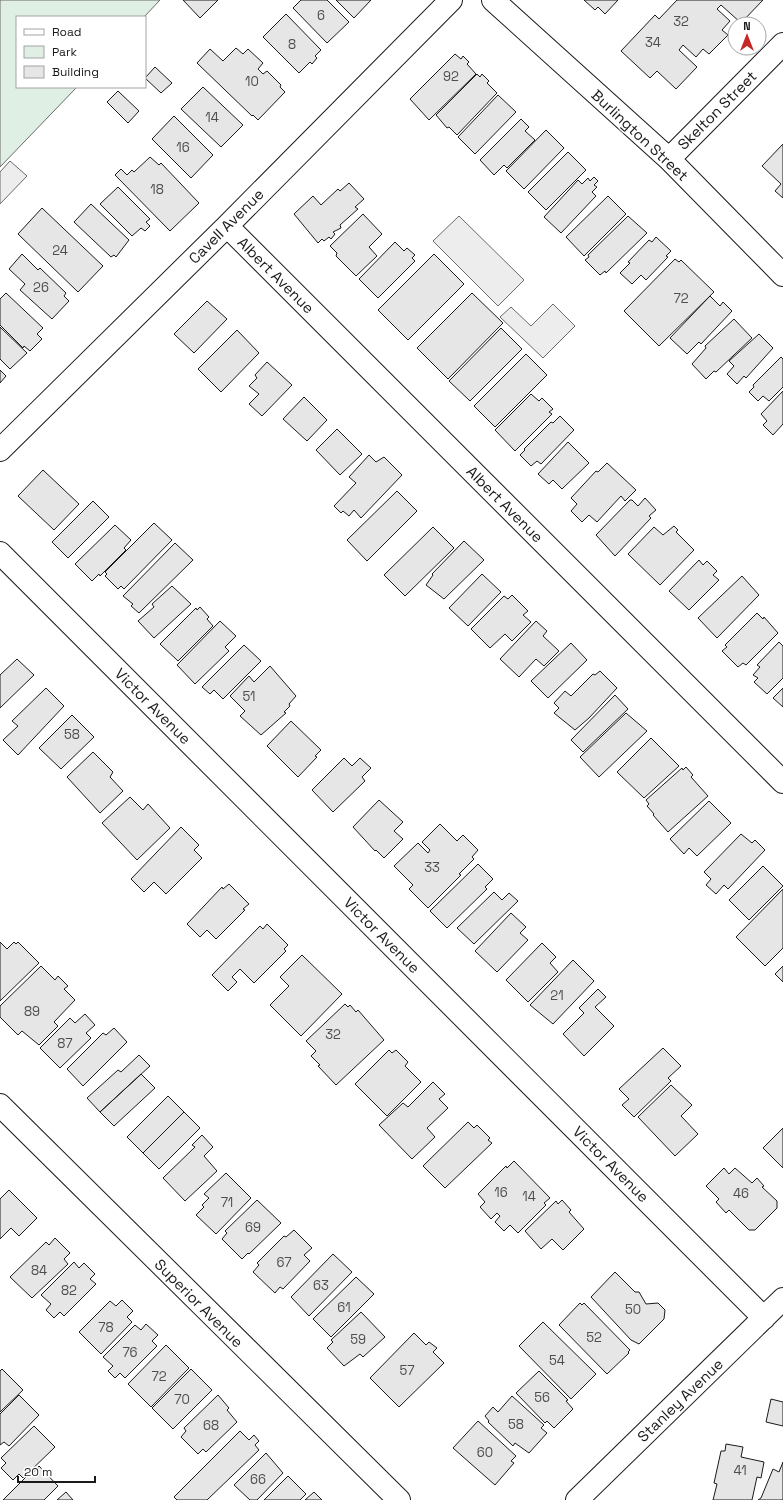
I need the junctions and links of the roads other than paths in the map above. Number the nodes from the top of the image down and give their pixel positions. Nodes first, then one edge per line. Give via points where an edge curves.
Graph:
1 (451, 0) edge
2 (493, 0) edge
3 (783, 44) edge
4 (669, 159) junction
5 (227, 226) junction
6 (783, 275) edge
7 (0, 450) edge
8 (0, 553) edge
9 (783, 782) edge
10 (0, 1105) edge
11 (783, 1299) edge
12 (764, 1318) junction
13 (398, 1500) edge
14 (577, 1500) edge

1 - 5 street, Cavell Avenue
2 - 4 street, Burlington Street
3 - 4 street, Skelton Street
4 - 6 street, Burlington Street
5 - 7 street, Cavell Avenue
5 - 9 street, Albert Avenue
8 - 12 street, Victor Avenue
10 - 13 street, Superior Avenue
11 - 12 street, Stanley Avenue
12 - 14 street, Stanley Avenue

